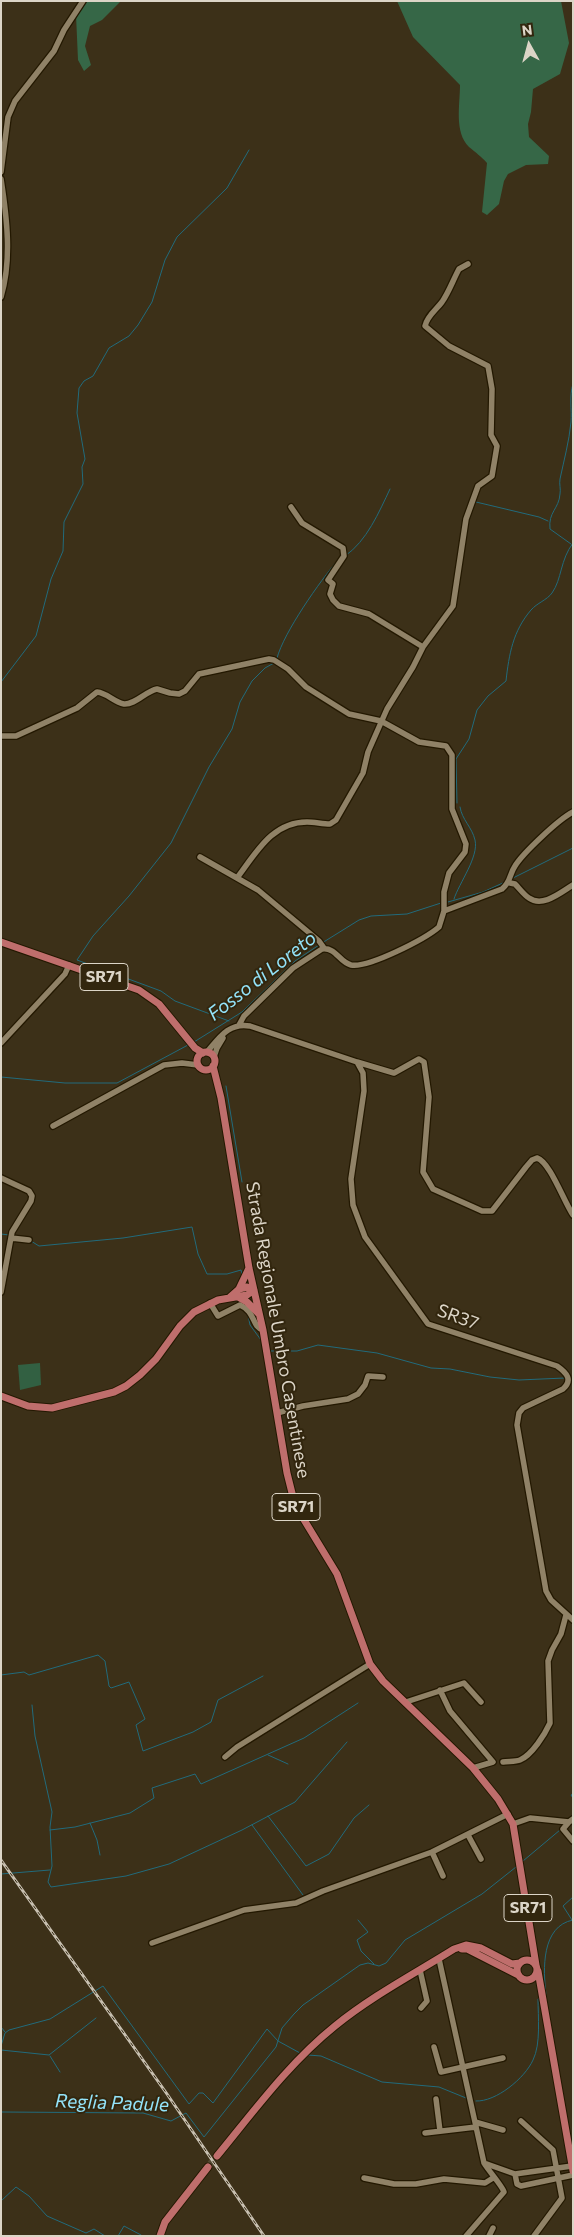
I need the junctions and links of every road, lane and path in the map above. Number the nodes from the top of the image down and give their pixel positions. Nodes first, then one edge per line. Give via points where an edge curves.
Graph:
1 (83, 1) edge
2 (1, 172) edge
3 (1, 179) edge
4 (468, 264) dead end
5 (1, 297) edge
6 (290, 507) dead end
7 (423, 647) junction
8 (381, 721) junction
9 (1, 736) edge
10 (573, 812) edge
11 (200, 858) dead end
12 (237, 878) junction
13 (510, 883) junction
14 (573, 885) edge
15 (444, 905) junction
16 (1, 942) edge
17 (322, 945) junction
18 (70, 965) junction
19 (236, 1026) junction
20 (1, 1043) edge
21 (214, 1057) junction
22 (202, 1060) junction
23 (357, 1062) junction
24 (213, 1066) junction
25 (215, 1079) junction
26 (53, 1126) dead end
27 (1, 1178) edge
28 (573, 1215) edge
29 (11, 1238) junction
30 (29, 1240) dead end
31 (249, 1268) junction
32 (254, 1290) junction
33 (1, 1292) edge
34 (239, 1293) junction
35 (210, 1304) junction
36 (259, 1314) junction
37 (262, 1330) junction
38 (383, 1377) dead end
39 (1, 1396) edge
40 (277, 1414) junction
41 (570, 1617) edge
42 (370, 1664) junction
43 (440, 1690) junction
44 (406, 1702) junction
45 (481, 1702) dead end
46 (225, 1757) dead end
47 (503, 1762) dead end
48 (474, 1768) junction
49 (508, 1814) junction
50 (571, 1821) edge
51 (513, 1824) junction
52 (468, 1835) junction
53 (573, 1841) edge
54 (432, 1852) junction
55 (481, 1859) dead end
56 (443, 1876) dead end
57 (152, 1943) dead end
58 (533, 1948) junction
59 (454, 1949) junction
60 (439, 1959) junction
61 (523, 1961) junction
62 (537, 1968) junction
63 (420, 1970) junction
64 (518, 1975) junction
65 (529, 1980) junction
66 (543, 1994) junction
67 (421, 2008) dead end
68 (434, 2047) dead end
69 (503, 2058) dead end
70 (463, 2067) junction
71 (436, 2099) dead end
72 (521, 2121) dead end
73 (475, 2124) junction
74 (503, 2130) dead end
75 (440, 2132) junction
76 (425, 2134) dead end
77 (217, 2156) tunnel mouth
78 (484, 2163) junction
79 (208, 2167) tunnel mouth
80 (572, 2167) edge
81 (557, 2168) junction
82 (515, 2174) junction
83 (364, 2178) dead end
84 (493, 2178) junction
85 (559, 2179) junction
86 (492, 2228) dead end
87 (160, 2236) edge
88 (466, 2236) edge
89 (489, 2236) edge
90 (534, 2236) edge

1 - 2 street via 54,51 14,101 8,117
3 - 5 street via 8,261
4 - 7 street via 459,269 425,326 450,346 488,366 492,389 491,435 497,446 492,476 478,486 466,520 453,606
6 - 7 street via 302,523 343,548 344,556 328,580 333,584 330,594 333,600 339,606 370,614
7 - 8 street
8 - 9 street via 349,714 306,687 281,664 269,660 198,674 186,691 179,694 157,689 132,703 124,704 97,692 78,708 16,736
8 - 12 street via 363,773 336,820 330,824 306,822 281,827 268,837
8 - 15 street via 419,742 450,749 452,809 466,844 462,858 449,874
10 - 13 street via 522,856 512,870
11 - 12 street
12 - 17 street via 258,890
13 - 14 street via 535,901 549,899
13 - 15 street via 502,890
15 - 17 street via 439,927 387,956 352,965
16 - 18 main road, SR71
17 - 19 street via 293,968
18 - 20 street
18 - 22 main road, SR71 via 150,997
19 - 21 street via 220,1043
19 - 22 street via 223,1033
19 - 23 street via 250,1026
21 - 22 main road, SR71
21 - 24 main road, SR71
22 - 24 main road via 209,1070
22 - 25 main road, SR71
22 - 26 street via 164,1065
23 - 28 street via 394,1073 419,1059 424,1062 429,1097 423,1172 434,1189 482,1211 492,1211 526,1167 537,1158 546,1164
23 - 41 street, SR37 via 363,1072 364,1091 351,1179 353,1205 365,1237 428,1324 557,1366 566,1372 568,1385 523,1408 517,1425 546,1591
24 - 25 main road, SR71
25 - 31 main road, Strada Regionale Umbro Casentinese / SR71 via 221,1098
27 - 29 street via 29,1191 32,1196
29 - 30 street
29 - 33 street
31 - 32 main road, Strada Regionale Umbro Casentinese / SR71
31 - 34 main road
32 - 34 main road via 246,1287
32 - 36 main road, Strada Regionale Umbro Casentinese / SR71
34 - 35 main road
34 - 36 main road
35 - 37 street via 218,1316 243,1306
35 - 39 main road via 186,1318 145,1370 114,1392 52,1408 28,1406
36 - 37 main road, Strada Regionale Umbro Casentinese / SR71
37 - 40 main road, Strada Regionale Umbro Casentinese / SR71
38 - 40 street via 368,1376 358,1394 348,1399
40 - 42 main road, Strada Regionale Umbro Casentinese / SR71 via 295,1505 337,1574
41 - 47 street via 548,1662 550,1723 546,1732 520,1760
42 - 44 main road, Strada Regionale Umbro Casentinese / SR71
42 - 46 street
43 - 44 street
43 - 45 street via 464,1683
43 - 48 street via 450,1711 493,1762
44 - 48 main road, Strada Regionale Umbro Casentinese / SR71
48 - 49 main road, Strada Regionale Umbro Casentinese / SR71
49 - 51 main road, Strada Regionale Umbro Casentinese / SR71
49 - 52 street
50 - 51 street via 530,1818
50 - 53 street via 563,1829
51 - 58 main road, Strada Regionale Umbro Casentinese / SR71
52 - 54 street
52 - 55 street
54 - 56 street
54 - 57 street via 296,1903 244,1910
58 - 61 main road, SR71
58 - 62 main road, SR71
59 - 60 main road
59 - 61 main road via 466,1945 481,1948 512,1964
59 - 64 main road via 467,1949
60 - 63 main road
60 - 70 street
61 - 62 main road via 532,1960
61 - 64 main road, SR71 via 517,1968
62 - 65 main road via 535,1977
62 - 66 main road, SR71
63 - 67 street via 427,2001
63 - 77 main road via 336,2024 308,2049
64 - 65 main road
65 - 66 main road
66 - 80 main road, SR71
68 - 70 street via 440,2072
69 - 70 street
70 - 73 street
71 - 75 street
72 - 81 street via 553,2150
73 - 74 street
73 - 75 street
73 - 78 street
75 - 76 street
78 - 82 street
78 - 84 street
79 - 87 main road via 174,2208
80 - 81 street
80 - 85 street
81 - 82 street
81 - 85 street
82 - 85 street via 521,2186
83 - 84 street via 394,2184 444,2179 485,2184
84 - 88 street via 504,2188 503,2196
85 - 90 street via 562,2198
86 - 89 street

